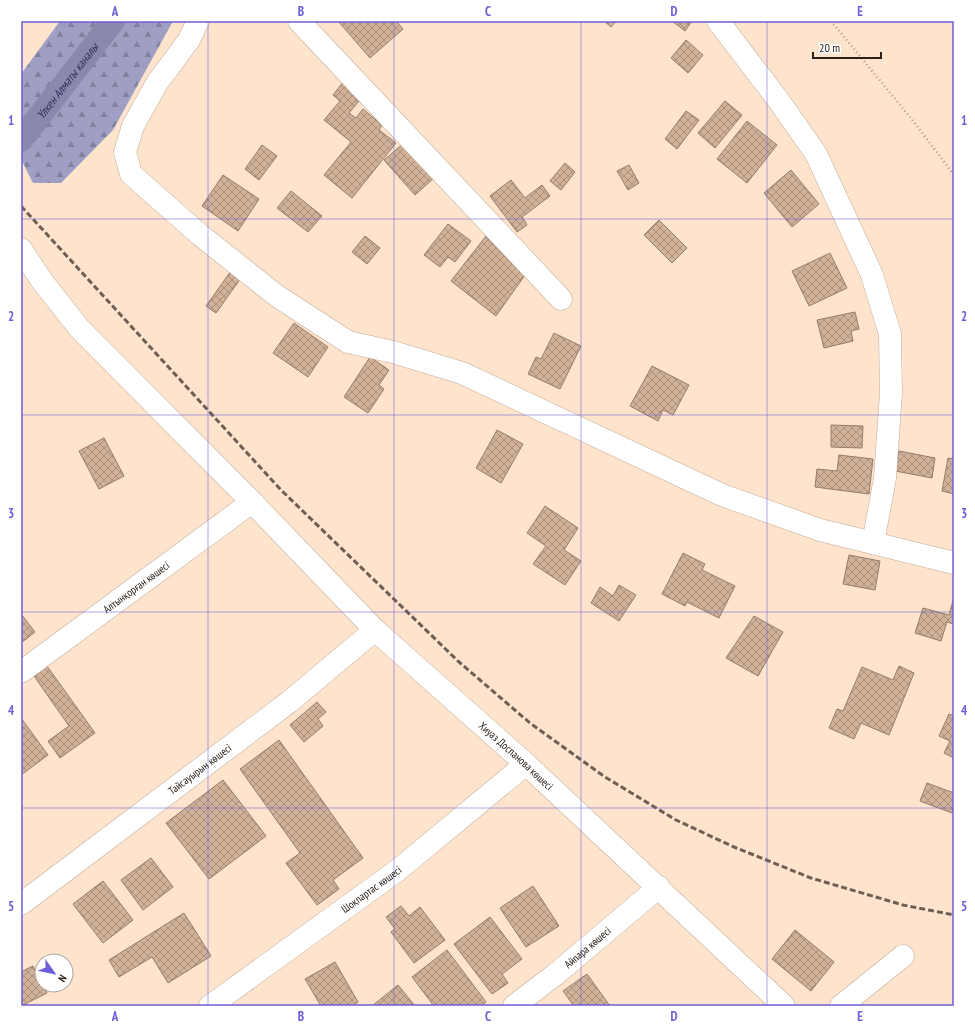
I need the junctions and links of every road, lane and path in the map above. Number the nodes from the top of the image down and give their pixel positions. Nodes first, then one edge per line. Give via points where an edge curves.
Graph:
1 (198, 21) edge
2 (299, 21) edge
3 (718, 21) edge
4 (831, 21) edge
5 (954, 175) edge
6 (21, 249) edge
7 (561, 299) dead end
8 (252, 502) junction
9 (873, 543) junction
10 (954, 563) edge
11 (375, 630) junction
12 (21, 672) edge
13 (526, 764) junction
14 (659, 887) junction
15 (21, 904) edge
16 (903, 956) dead end
17 (210, 1006) edge
18 (514, 1006) edge
19 (784, 1006) edge
20 (841, 1006) edge

1 - 9 street via 189,40 157,82 133,126 125,152 132,174 198,234 277,296 348,342 393,352 462,373 722,495 820,530
2 - 7 street
3 - 9 street via 816,154 872,275 890,334 891,393 885,478
4 - 5 path
6 - 8 street, Хиуаз Доспанова көшесі via 78,328
8 - 11 street, Хиуаз Доспанова көшесі
8 - 12 street, Алтынқорған көшесі
9 - 10 street
11 - 13 street, Хиуаз Доспанова көшесі
11 - 15 street, Тайсауырын көшесі via 289,702
13 - 14 street, Хиуаз Доспанова көшесі
13 - 17 street, Шоқпартас көшесі via 398,870
14 - 18 street, Айпара көшесі
14 - 19 street, Хиуаз Доспанова көшесі
16 - 20 street

